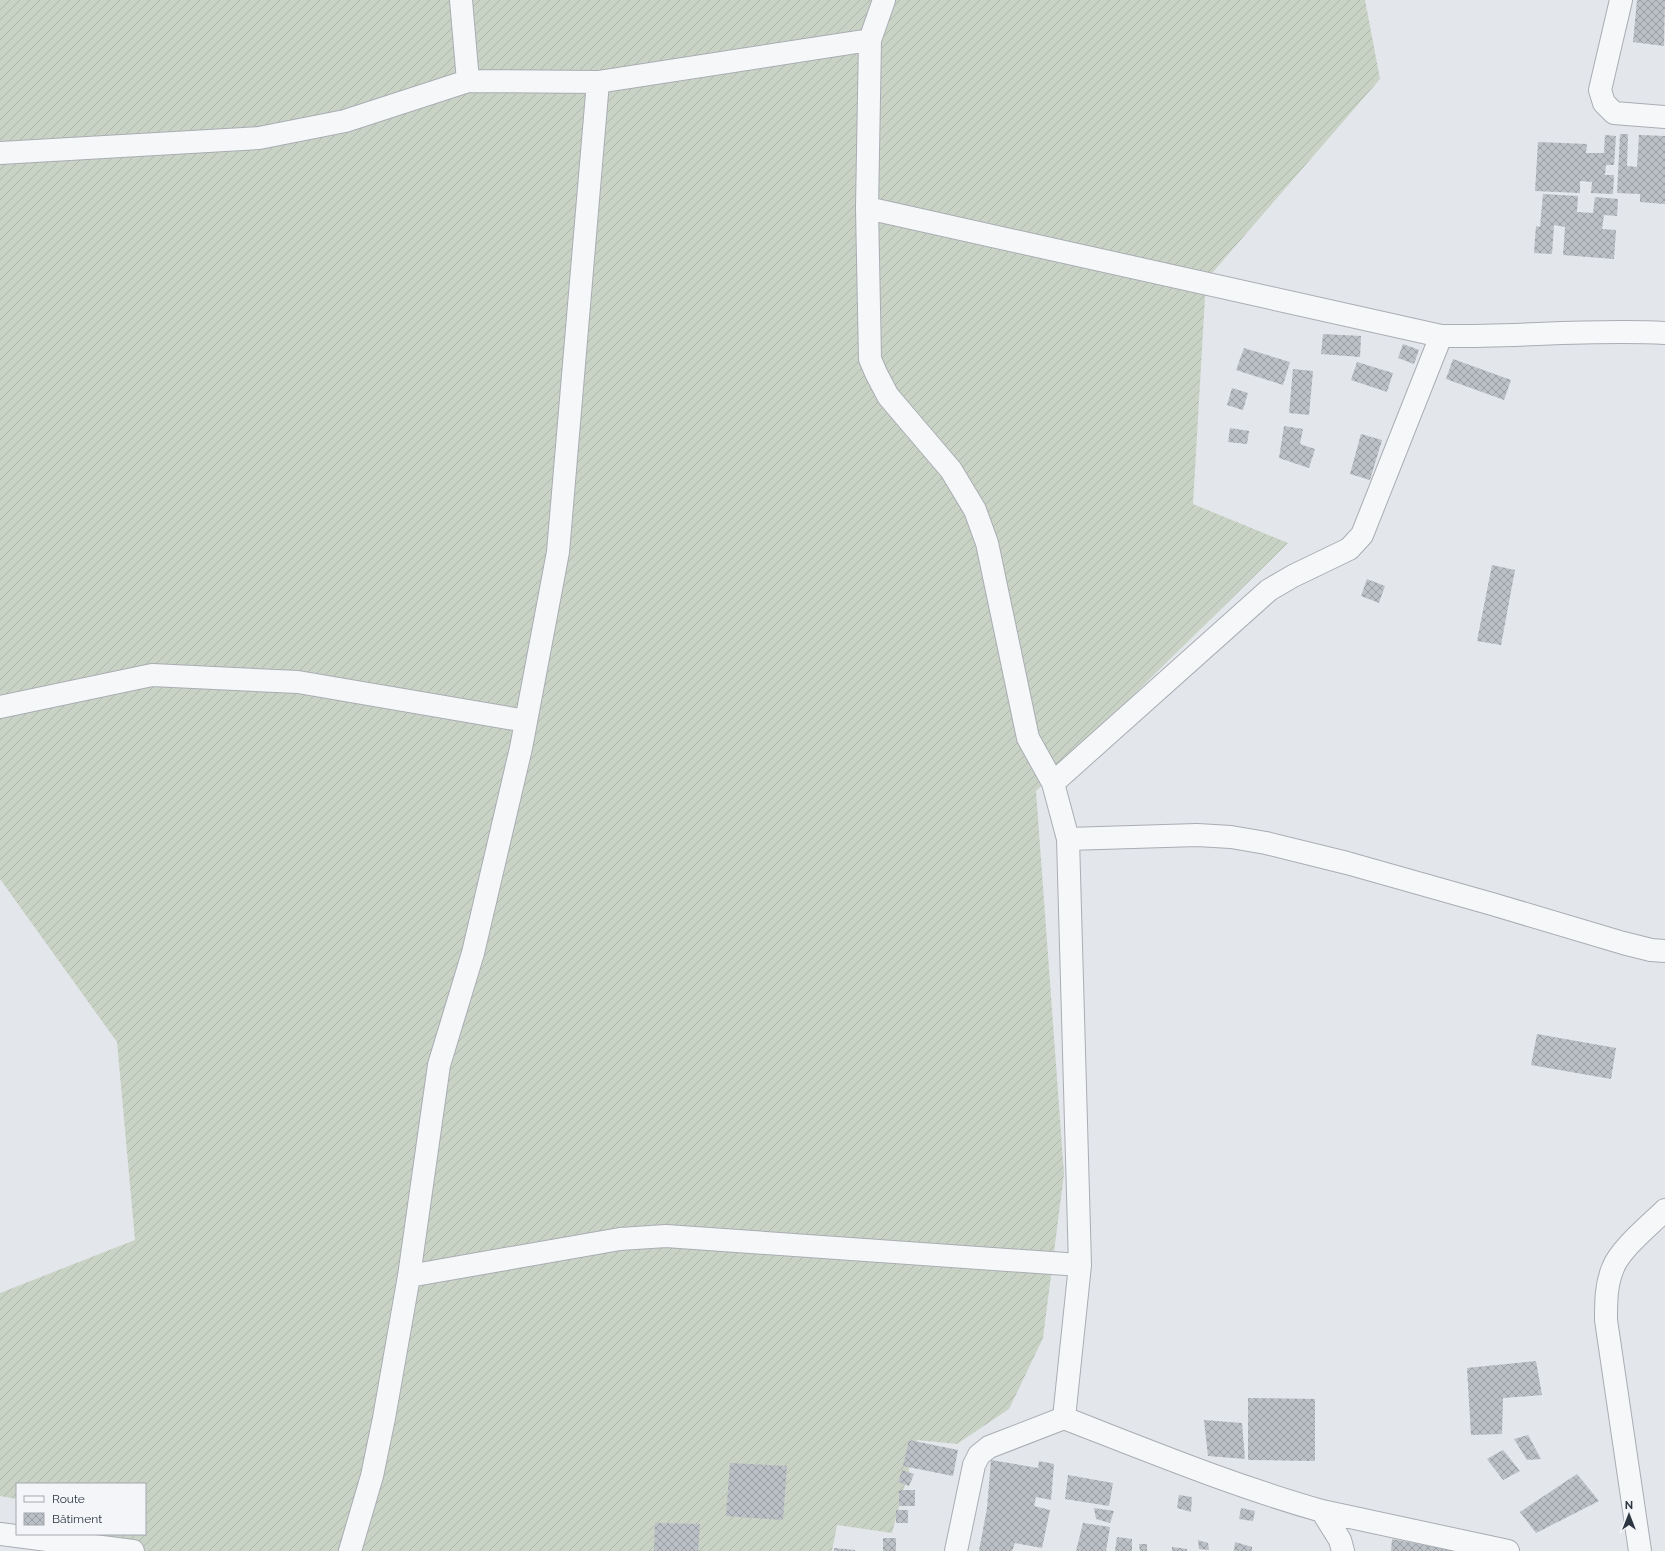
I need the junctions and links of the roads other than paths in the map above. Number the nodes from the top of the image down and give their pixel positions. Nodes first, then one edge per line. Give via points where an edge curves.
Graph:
1 (461, 0) edge
2 (884, 0) edge
3 (1621, 0) edge
4 (870, 40) junction
5 (468, 81) junction
6 (598, 82) junction
7 (1665, 117) edge
8 (0, 153) edge
9 (867, 208) junction
10 (1665, 333) edge
11 (1441, 336) junction
12 (0, 707) edge
13 (526, 721) junction
14 (1053, 783) junction
15 (1068, 838) junction
16 (1665, 951) edge
17 (1665, 1210) edge
18 (1080, 1265) junction
19 (409, 1276) junction
20 (1064, 1418) junction
21 (1322, 1511) junction
22 (0, 1534) edge
23 (127, 1551) edge
24 (350, 1551) edge
25 (956, 1551) edge
26 (1343, 1551) edge
27 (1508, 1551) edge
28 (1640, 1551) edge

1 - 5 street
2 - 4 street
3 - 7 street via 1600,90 1604,103 1614,113
4 - 6 street
4 - 9 street
5 - 6 street
5 - 8 street via 345,121 259,138
6 - 13 street via 558,552
9 - 11 street
9 - 14 street via 870,360 888,396 951,470 976,510 987,543 1028,738
10 - 11 street
11 - 14 street via 1362,535 1349,549 1269,590
12 - 13 street via 152,676 298,682
13 - 19 street via 522,748 473,953 439,1065
14 - 15 street
15 - 16 street via 1197,835 1266,843 1393,876 1623,943
15 - 18 street
17 - 28 street via 1624,1252 1613,1267 1607,1289 1606,1320
18 - 19 street via 666,1236 620,1240
18 - 20 street
19 - 24 street via 372,1476
20 - 21 street via 1233,1482
20 - 25 street via 989,1447 979,1455 974,1465
21 - 26 street via 1340,1540
21 - 27 street
22 - 23 street

